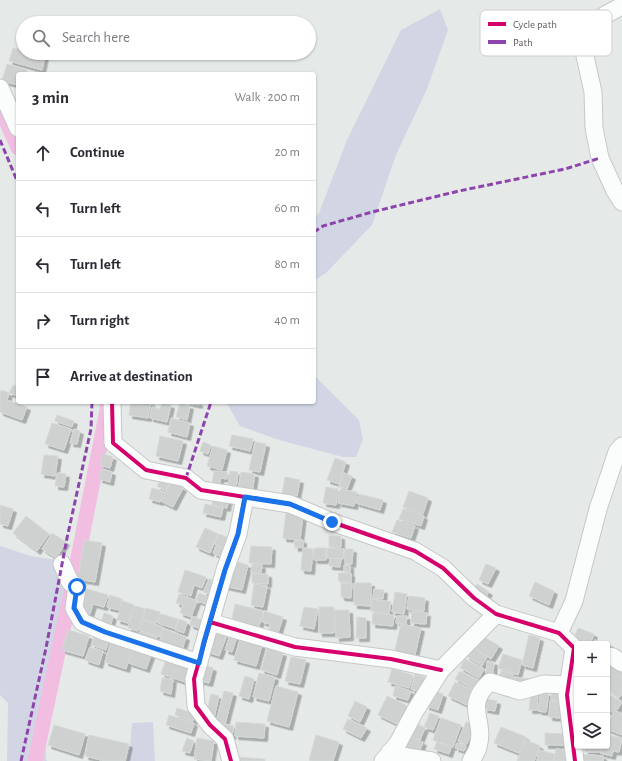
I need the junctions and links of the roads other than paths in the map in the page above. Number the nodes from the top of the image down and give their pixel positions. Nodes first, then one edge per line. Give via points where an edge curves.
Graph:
1 (622, 6) edge
2 (612, 11) edge
3 (585, 56) edge
4 (0, 88) edge
5 (16, 124) edge
6 (622, 202) edge
7 (112, 404) edge
8 (622, 446) edge
9 (245, 497) junction
10 (62, 564) dead end
11 (496, 614) junction
12 (210, 622) junction
13 (559, 633) junction
14 (574, 647) edge
15 (574, 654) edge
16 (610, 656) edge
17 (199, 663) junction
18 (622, 663) edge
19 (441, 670) junction
20 (569, 685) junction
21 (386, 757) edge
22 (231, 761) edge
23 (432, 761) edge
24 (470, 761) edge
25 (575, 761) edge

1 - 2 street
3 - 6 street via 593,92 594,128 600,158
4 - 5 street
7 - 9 street via 114,443 146,470 186,478 201,490
8 - 13 street via 598,509 574,601
9 - 11 street via 290,504 332,522 415,550 443,568 474,598
9 - 12 street via 238,534
10 - 17 street via 70,582 77,587 74,608 82,622
11 - 13 street
11 - 19 street
12 - 17 street
12 - 19 street via 294,647 392,659
13 - 14 street
15 - 20 street
16 - 18 street
17 - 22 street via 194,679 196,706 210,725 225,738
19 - 21 street via 398,743
20 - 24 street via 544,684 520,690 490,682 481,689 475,706 480,730 478,748
20 - 25 street via 567,695
21 - 23 street

